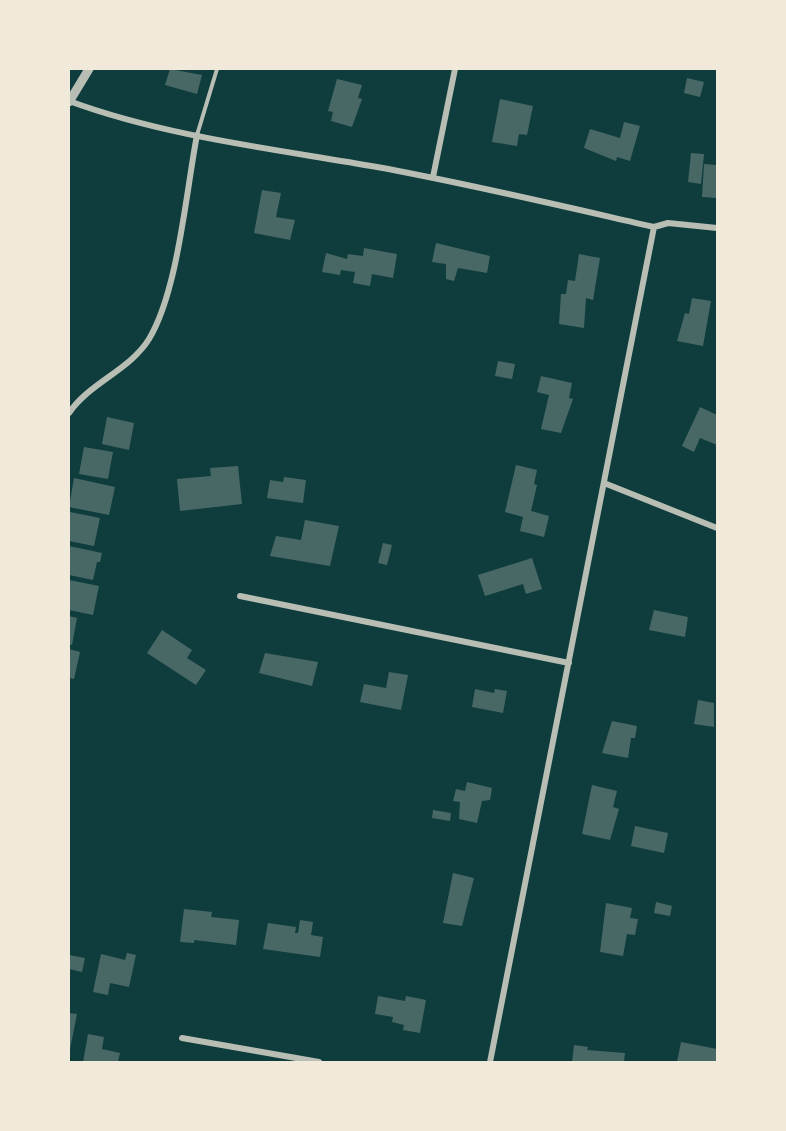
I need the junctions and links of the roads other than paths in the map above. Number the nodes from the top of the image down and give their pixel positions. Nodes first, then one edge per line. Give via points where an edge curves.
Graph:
1 (89, 69) edge
2 (217, 69) edge
3 (454, 69) edge
4 (69, 101) edge
5 (196, 135) junction
6 (433, 177) junction
7 (654, 227) junction
8 (717, 228) edge
9 (69, 413) edge
10 (604, 483) junction
11 (717, 528) edge
12 (240, 596) dead end
13 (569, 663) junction
14 (182, 1038) dead end
15 (319, 1062) edge
16 (490, 1062) edge

1 - 4 street
2 - 5 lane
3 - 6 street
4 - 5 street
5 - 6 street
5 - 9 street via 168,295 148,340 119,369 75,403
6 - 7 street
7 - 8 street via 668,224
7 - 10 street
10 - 11 street
10 - 13 street
12 - 13 street
13 - 16 street
14 - 15 street

